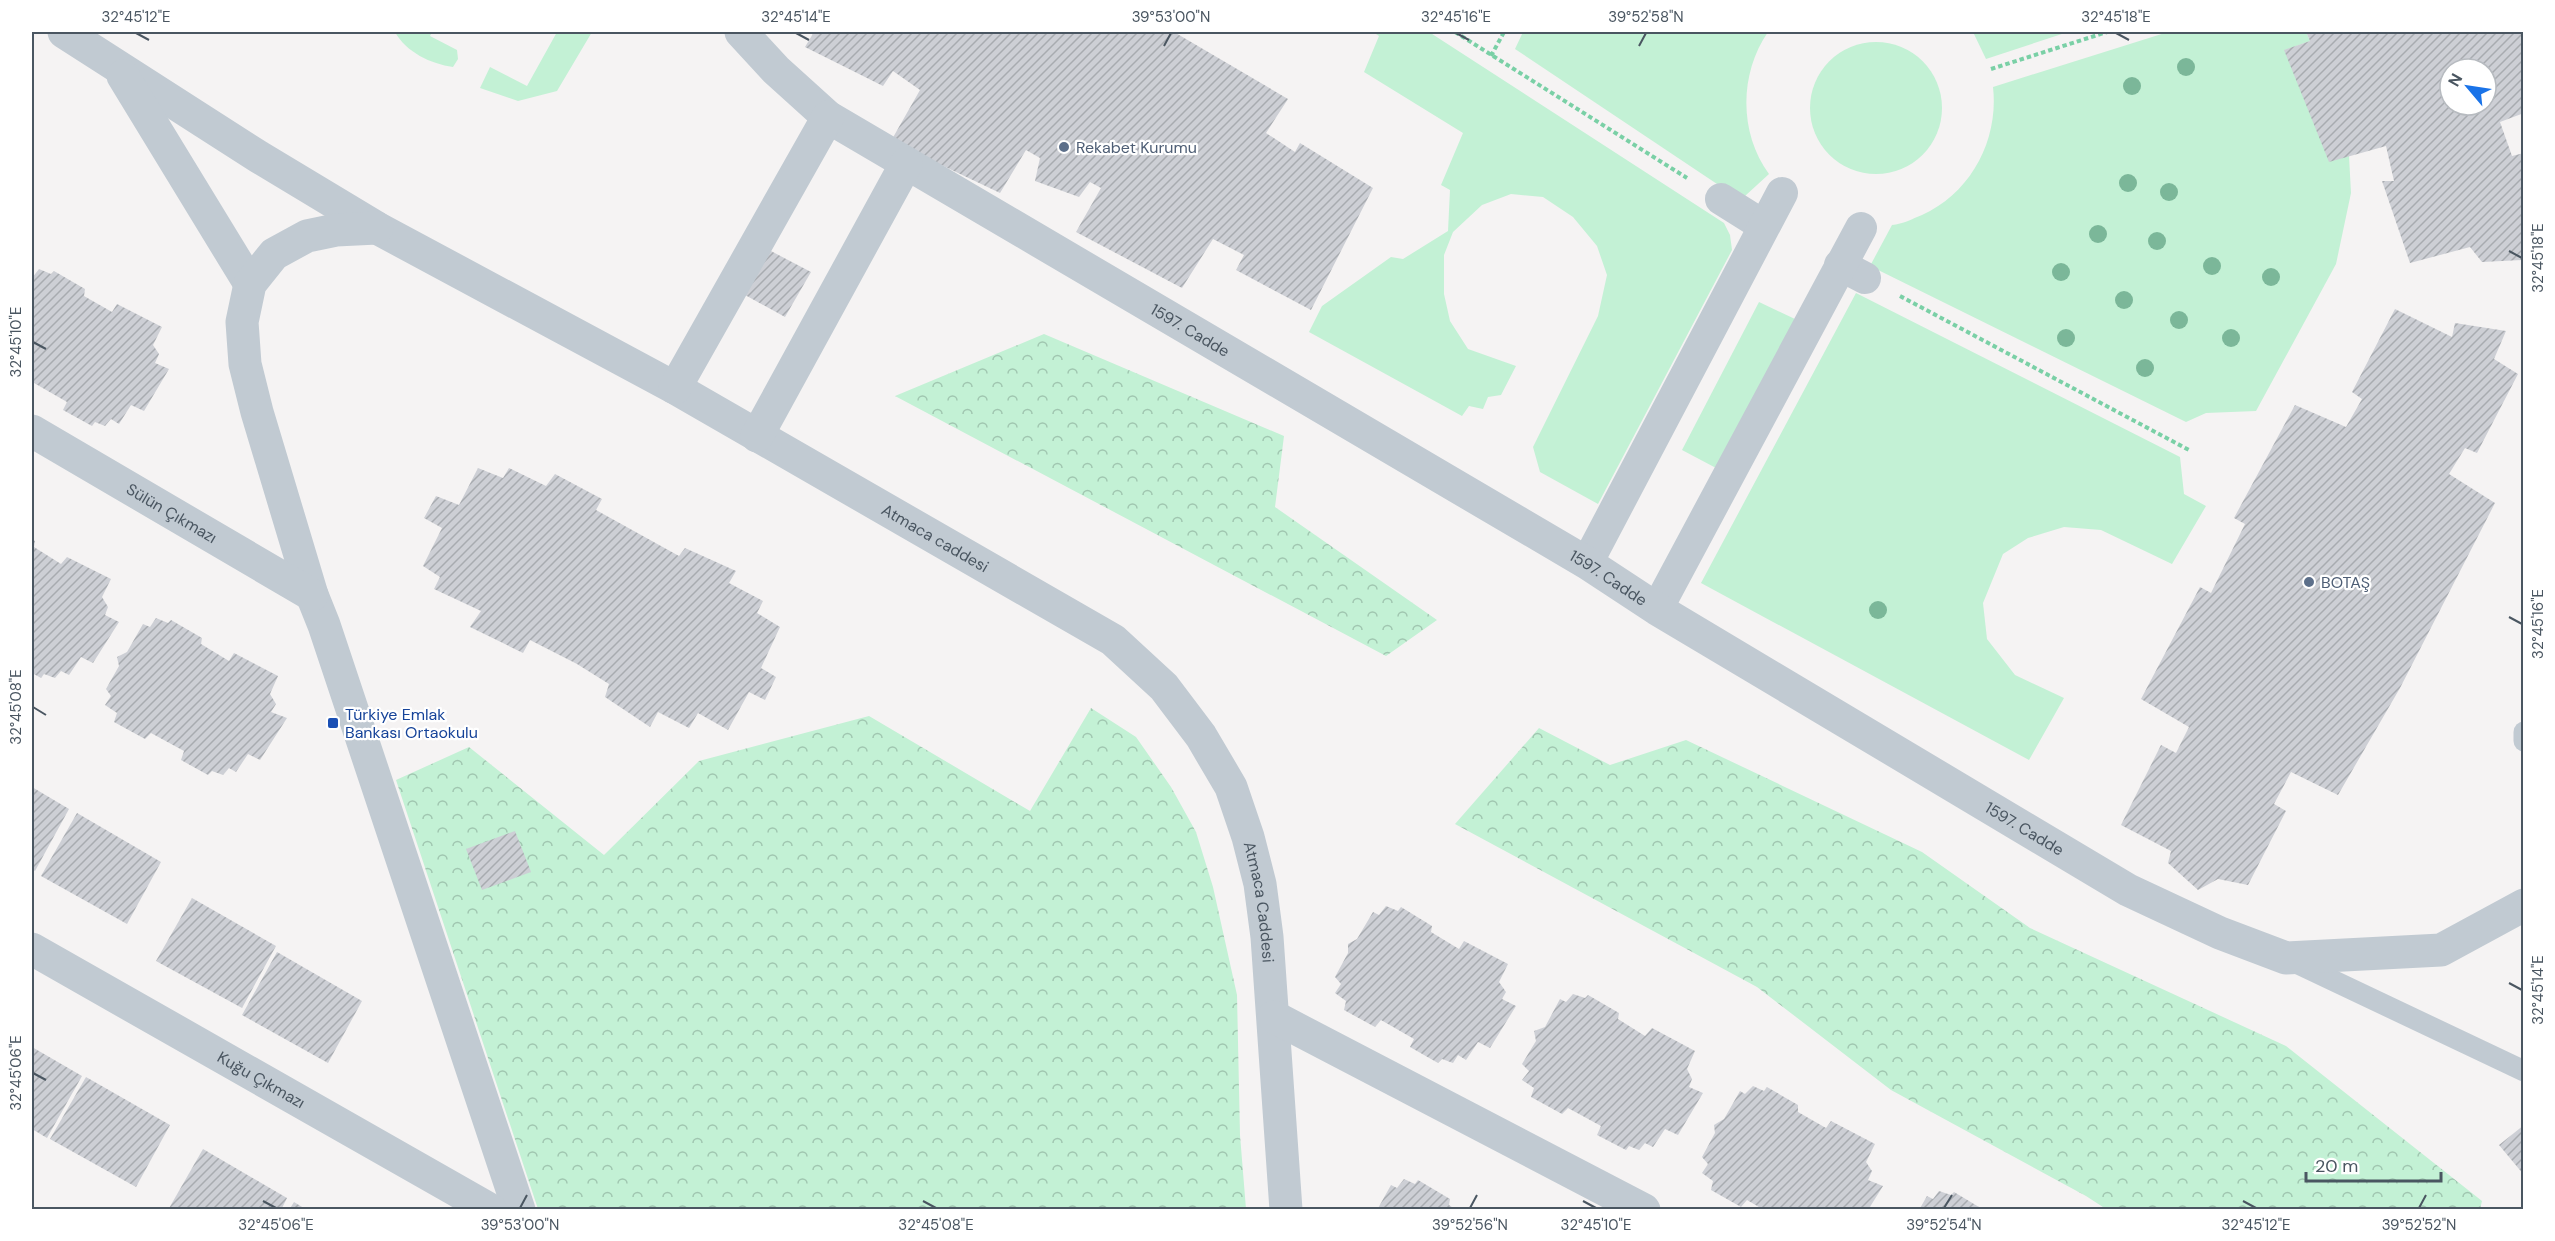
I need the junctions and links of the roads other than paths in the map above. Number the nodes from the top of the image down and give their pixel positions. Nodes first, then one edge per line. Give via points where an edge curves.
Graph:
1 (64, 32) edge
2 (741, 32) edge
3 (118, 68) junction
4 (828, 117) junction
5 (906, 164) junction
6 (1782, 193) dead end
7 (1721, 200) road end
8 (1764, 226) junction
9 (377, 228) junction
10 (1861, 228) dead end
11 (250, 284) junction
12 (675, 388) junction
13 (32, 431) edge
14 (757, 436) junction
15 (1587, 563) junction
16 (312, 595) junction
17 (1657, 609) junction
18 (1113, 640) joint
19 (2523, 732) edge
20 (2523, 741) edge
21 (2523, 905) edge
22 (32, 949) edge
23 (2286, 958) junction
24 (1274, 1017) junction
25 (2523, 1071) edge
26 (490, 1209) edge
27 (519, 1209) edge
28 (1286, 1209) edge
29 (1644, 1209) edge

1 - 3 street, Atmaca caddesi
2 - 4 street, 1597. Cadde
3 - 9 street, Atmaca caddesi
3 - 11 street
4 - 5 street, 1597. Cadde
4 - 12 street
5 - 14 street
5 - 15 street, 1597. Cadde
6 - 8 street
7 - 8 street
8 - 15 street
9 - 11 street via 336,230 307,237 274,254
9 - 12 street, Atmaca caddesi
10 - 17 street via 1853,271
11 - 16 street via 242,322 245,364
12 - 14 street, Atmaca caddesi
13 - 16 street, Sülün Çıkmazı
14 - 18 street, Atmaca caddesi
15 - 17 street, 1597. Cadde
16 - 27 street
17 - 23 street, 1597. Cadde via 2128,890 2220,933
18 - 24 street, Atmaca Caddesi via 1164,687 1201,736 1231,787 1260,884
19 - 20 lane
21 - 23 street, 1597. Cadde via 2441,950
22 - 26 street, Kuğu Çıkmazı
23 - 25 lane
24 - 28 street, Atmaca Caddesi
24 - 29 street

